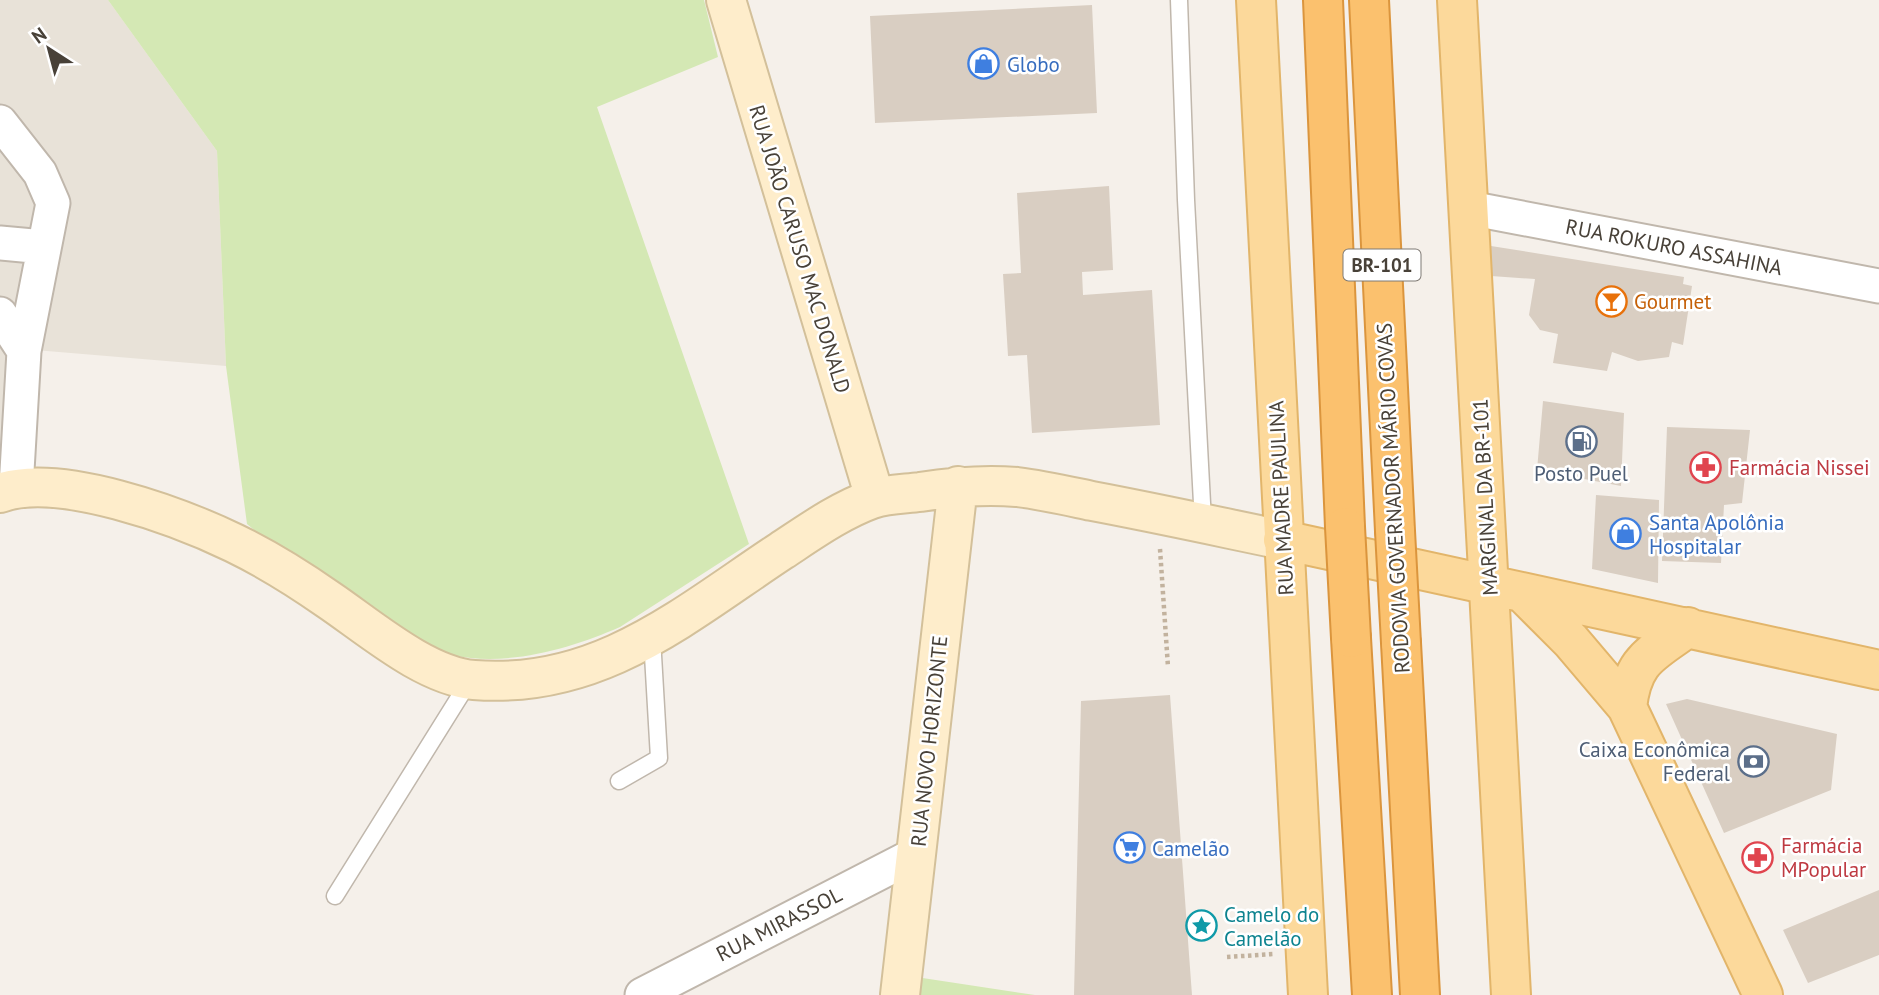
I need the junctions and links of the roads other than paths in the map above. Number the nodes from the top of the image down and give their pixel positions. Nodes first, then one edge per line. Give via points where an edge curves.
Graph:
1 (726, 0) edge
2 (1179, 0) edge
3 (1256, 0) edge
4 (1323, 0) edge
5 (1369, 0) edge
6 (1457, 0) edge
7 (0, 122) edge
8 (1469, 208) junction
9 (0, 243) edge
10 (44, 247) junction
11 (1879, 286) edge
12 (0, 314) edge
13 (24, 351) junction
14 (958, 486) junction
15 (8, 491) edge
16 (875, 498) junction
17 (1486, 519) junction
18 (1203, 523) junction
19 (1283, 540) junction
20 (1424, 571) junction
21 (1506, 590) junction
22 (1688, 627) junction
23 (651, 636) junction
24 (1879, 670) edge
25 (470, 680) junction
26 (1627, 707) junction
27 (620, 781) dead end
28 (916, 854) junction
29 (335, 896) dead end
30 (642, 995) edge
31 (900, 995) edge
32 (1308, 995) edge
33 (1372, 995) edge
34 (1420, 995) edge
35 (1511, 995) edge
36 (1763, 995) edge

1 - 16 main road, RUA JOÃO CARUSO MAC DONALD
2 - 18 lane
3 - 19 main road, RUA MADRE PAULINA
4 - 33 highway, BR-101, bridge via 1345,527
5 - 34 highway, RODOVIA GOVERNADOR MÁRIO COVAS / BR-101, bridge
6 - 8 main road, MARGINAL DA BR-101
7 - 10 street via 40,173 53,203
8 - 11 street, RUA ROKURO ASSAHINA
8 - 17 main road, MARGINAL DA BR-101
9 - 10 street
10 - 13 street
12 - 13 street
13 - 15 street
14 - 16 main road
14 - 18 main road via 1017,487
14 - 28 main road, RUA NOVO HORIZONTE
15 - 25 main road via 63,489 126,502 208,532 283,569 428,666
16 - 23 main road via 812,530
17 - 20 main road via 1460,551
17 - 21 main road, MARGINAL DA BR-101
18 - 19 main road
19 - 20 main road
19 - 32 main road, RUA MADRE PAULINA
20 - 21 main road
21 - 22 main road
21 - 26 main road via 1571,641
21 - 35 main road, MARGINAL DA BR-101
22 - 24 main road
22 - 26 main road via 1638,666
23 - 25 main road via 600,662 556,674
23 - 27 lane via 659,758
25 - 29 lane
26 - 36 main road
28 - 30 street, RUA MIRASSOL
28 - 31 main road, RUA NOVO HORIZONTE

